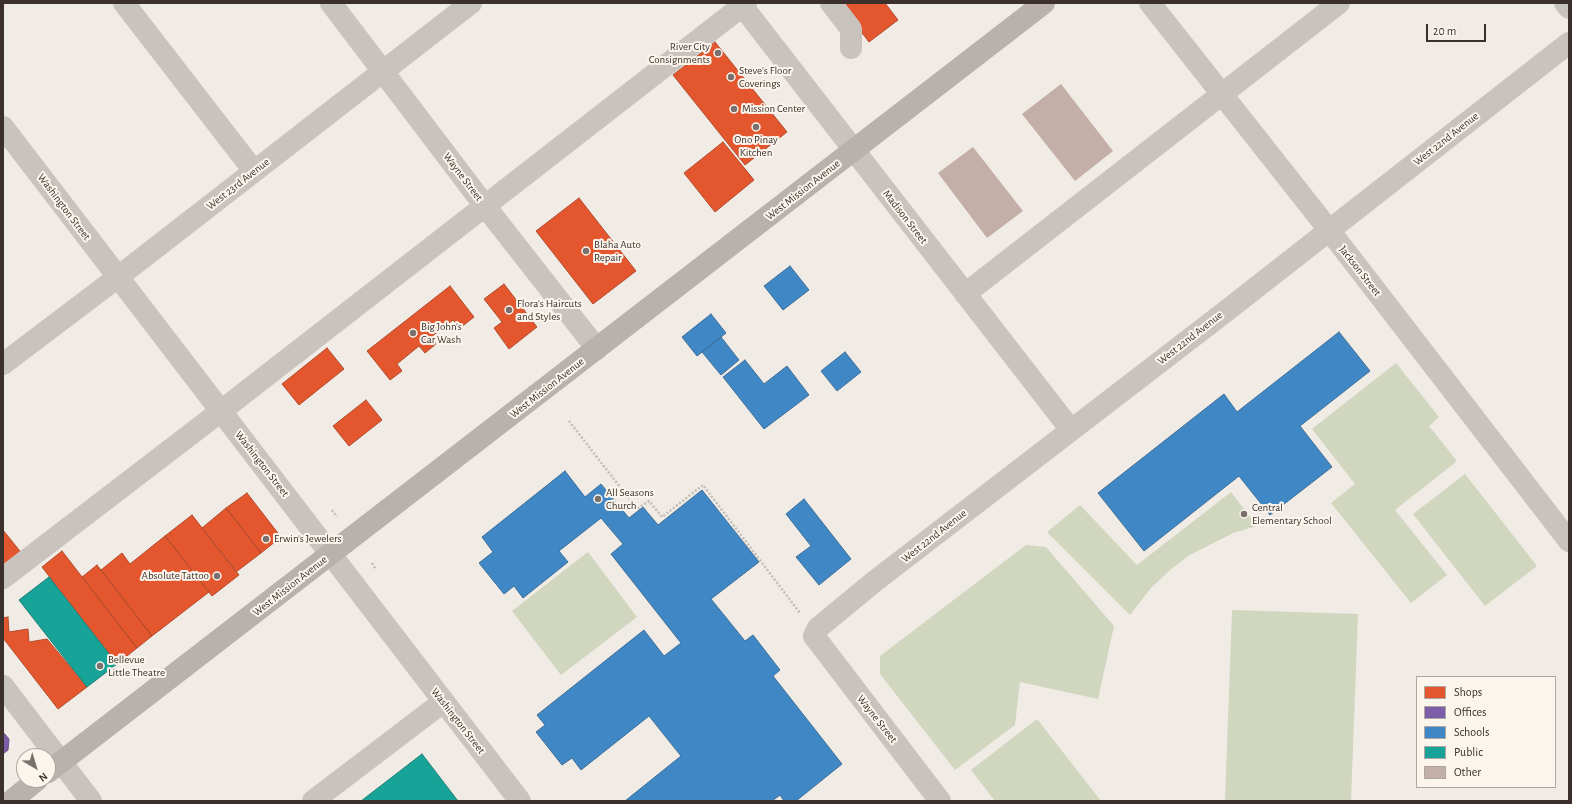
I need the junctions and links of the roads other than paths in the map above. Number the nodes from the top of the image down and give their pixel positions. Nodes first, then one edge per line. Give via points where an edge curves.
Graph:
1 (124, 3) edge
2 (331, 3) edge
3 (471, 3) edge
4 (831, 3) edge
5 (1044, 3) edge
6 (1150, 3) edge
7 (1339, 3) edge
8 (1565, 3) edge
9 (743, 4) edge
10 (1569, 8) edge
11 (1569, 43) edge
12 (851, 48) dead end
13 (383, 72) junction
14 (1221, 94) junction
15 (3, 127) edge
16 (853, 151) junction
17 (254, 171) junction
18 (485, 206) junction
19 (1328, 230) junction
20 (118, 277) junction
21 (965, 294) junction
22 (597, 349) junction
23 (3, 364) edge
24 (221, 411) junction
25 (1071, 430) junction
26 (1569, 541) edge
27 (331, 554) junction
28 (3, 578) edge
29 (814, 636) joint
30 (3, 686) edge
31 (443, 702) junction
32 (42, 748) edge
33 (56, 765) edge
34 (56, 769) edge
35 (27, 788) edge
36 (10, 801) edge
37 (91, 801) edge
38 (313, 801) edge
39 (520, 801) edge
40 (940, 801) edge

1 - 17 street
2 - 13 street, Wayne Street
3 - 13 street, West 23rd Avenue
4 - 12 street via 851,30
5 - 16 main road, West Mission Avenue
6 - 14 street, Jackson Street
7 - 14 street
8 - 10 street
9 - 16 street, Madison Street
9 - 18 street
11 - 19 street, West 22nd Avenue
13 - 17 street, West 23rd Avenue
13 - 18 street, Wayne Street
14 - 19 street, Jackson Street
14 - 21 street
15 - 20 street, Washington Street
16 - 21 street, Madison Street
16 - 22 main road, West Mission Avenue
17 - 20 street, West 23rd Avenue
18 - 22 street, Wayne Street
18 - 24 street
19 - 25 street, West 22nd Avenue
19 - 26 street, Jackson Street
20 - 23 street, West 23rd Avenue
20 - 24 street, Washington Street
21 - 25 street, Madison Street
22 - 27 main road, West Mission Avenue
24 - 27 street, Washington Street
24 - 28 street
25 - 29 street, West 22nd Avenue via 825,621
27 - 31 street, Washington Street
27 - 33 main road, West Mission Avenue
29 - 40 street, Wayne Street
30 - 32 street
31 - 38 street
31 - 39 street, Washington Street
34 - 37 street
35 - 36 main road

